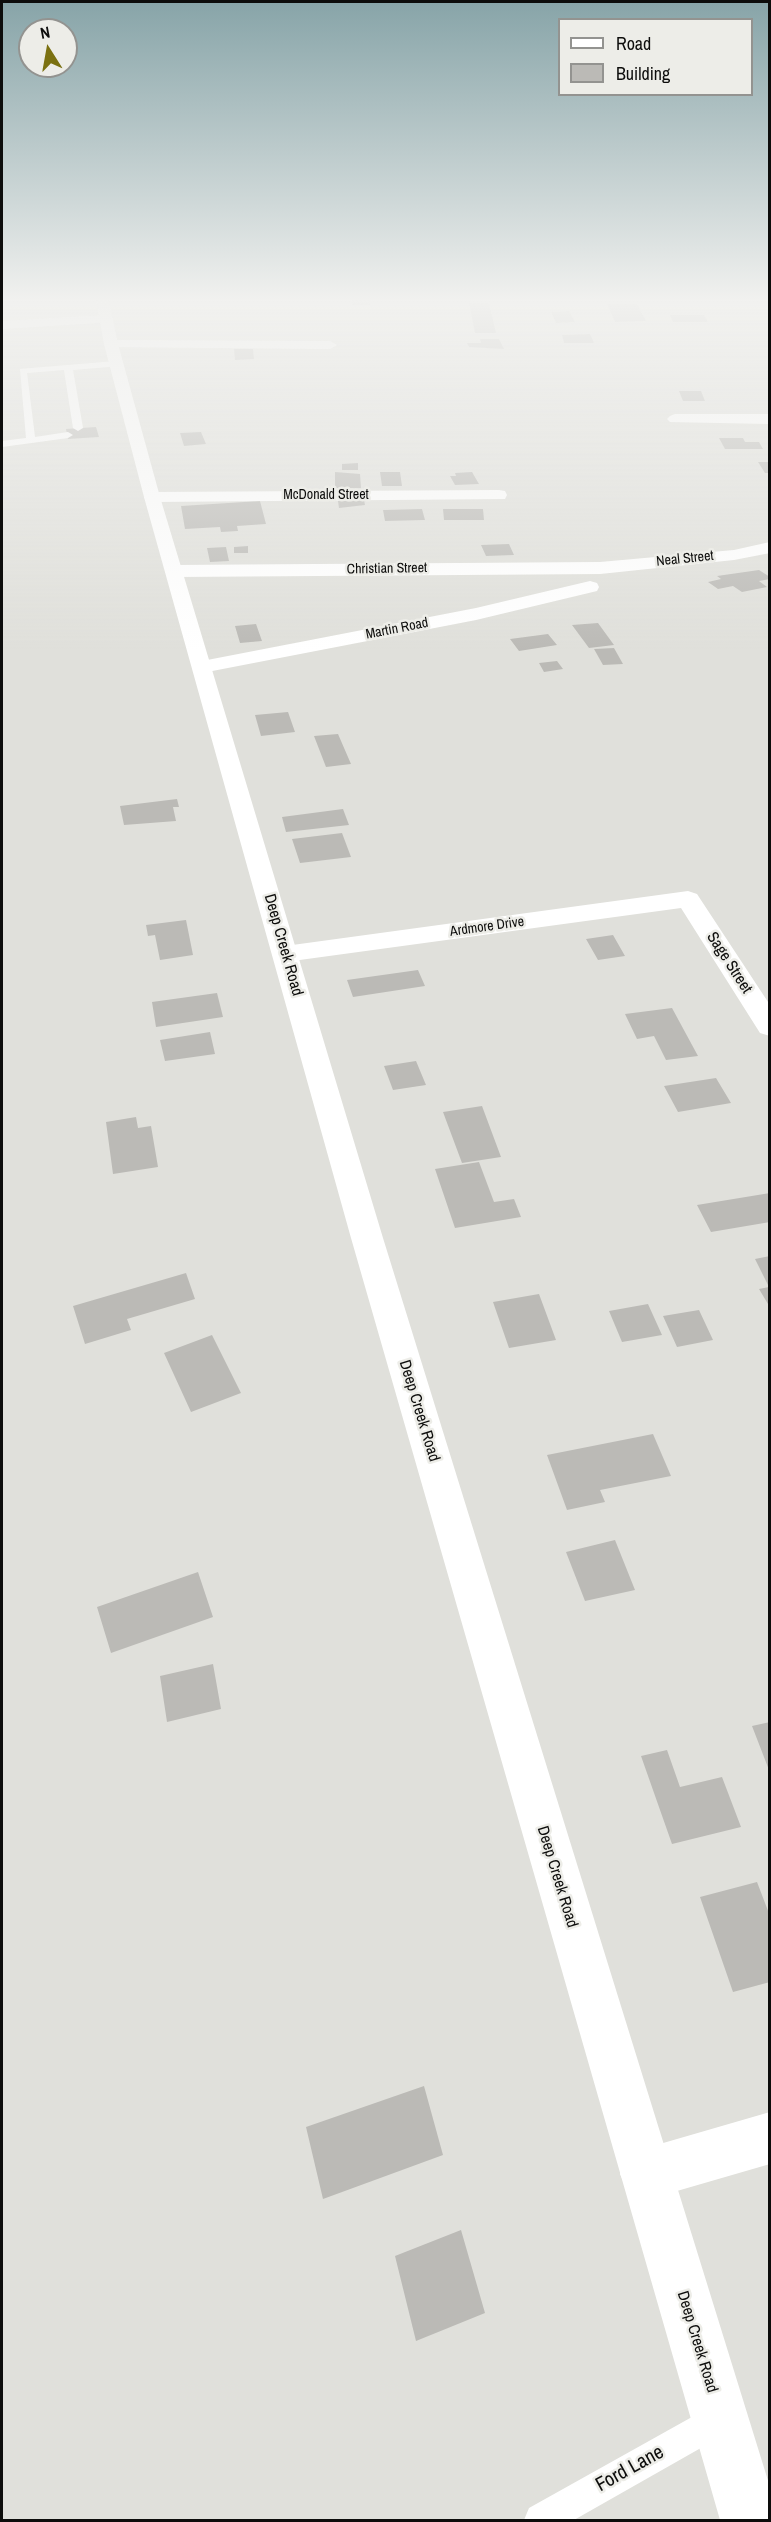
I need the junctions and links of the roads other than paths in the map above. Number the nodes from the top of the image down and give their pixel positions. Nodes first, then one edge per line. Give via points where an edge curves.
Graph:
1 (28, 416) edge
2 (76, 416) edge
3 (131, 416) edge
4 (675, 419) dead end
5 (770, 419) edge
6 (78, 428) dead end
7 (68, 435) dead end
8 (31, 440) junction
9 (2, 444) edge
10 (499, 495) dead end
11 (152, 497) junction
12 (770, 547) edge
13 (600, 568) joint
14 (174, 571) junction
15 (590, 587) dead end
16 (202, 667) junction
17 (688, 899) joint
18 (285, 954) junction
19 (770, 1027) edge
20 (770, 2138) edge
21 (646, 2174) junction
22 (720, 2419) junction
23 (541, 2520) edge
24 (750, 2520) edge

1 - 8 lane
2 - 6 lane
3 - 11 street, Deep Creek Road
4 - 5 street
7 - 8 lane
8 - 9 lane
10 - 11 street, McDonald Street
11 - 14 street, Deep Creek Road
12 - 13 street, Neal Street via 734,555
13 - 14 street, Christian Street
14 - 16 street, Deep Creek Road
15 - 16 street, Martin Road via 476,614
16 - 18 street, Deep Creek Road
17 - 18 street, Ardmore Drive
17 - 19 street, Sage Street
18 - 21 street, Deep Creek Road
20 - 21 street
21 - 22 street, Deep Creek Road
22 - 23 lane, Ford Lane
22 - 24 street, Deep Creek Road

